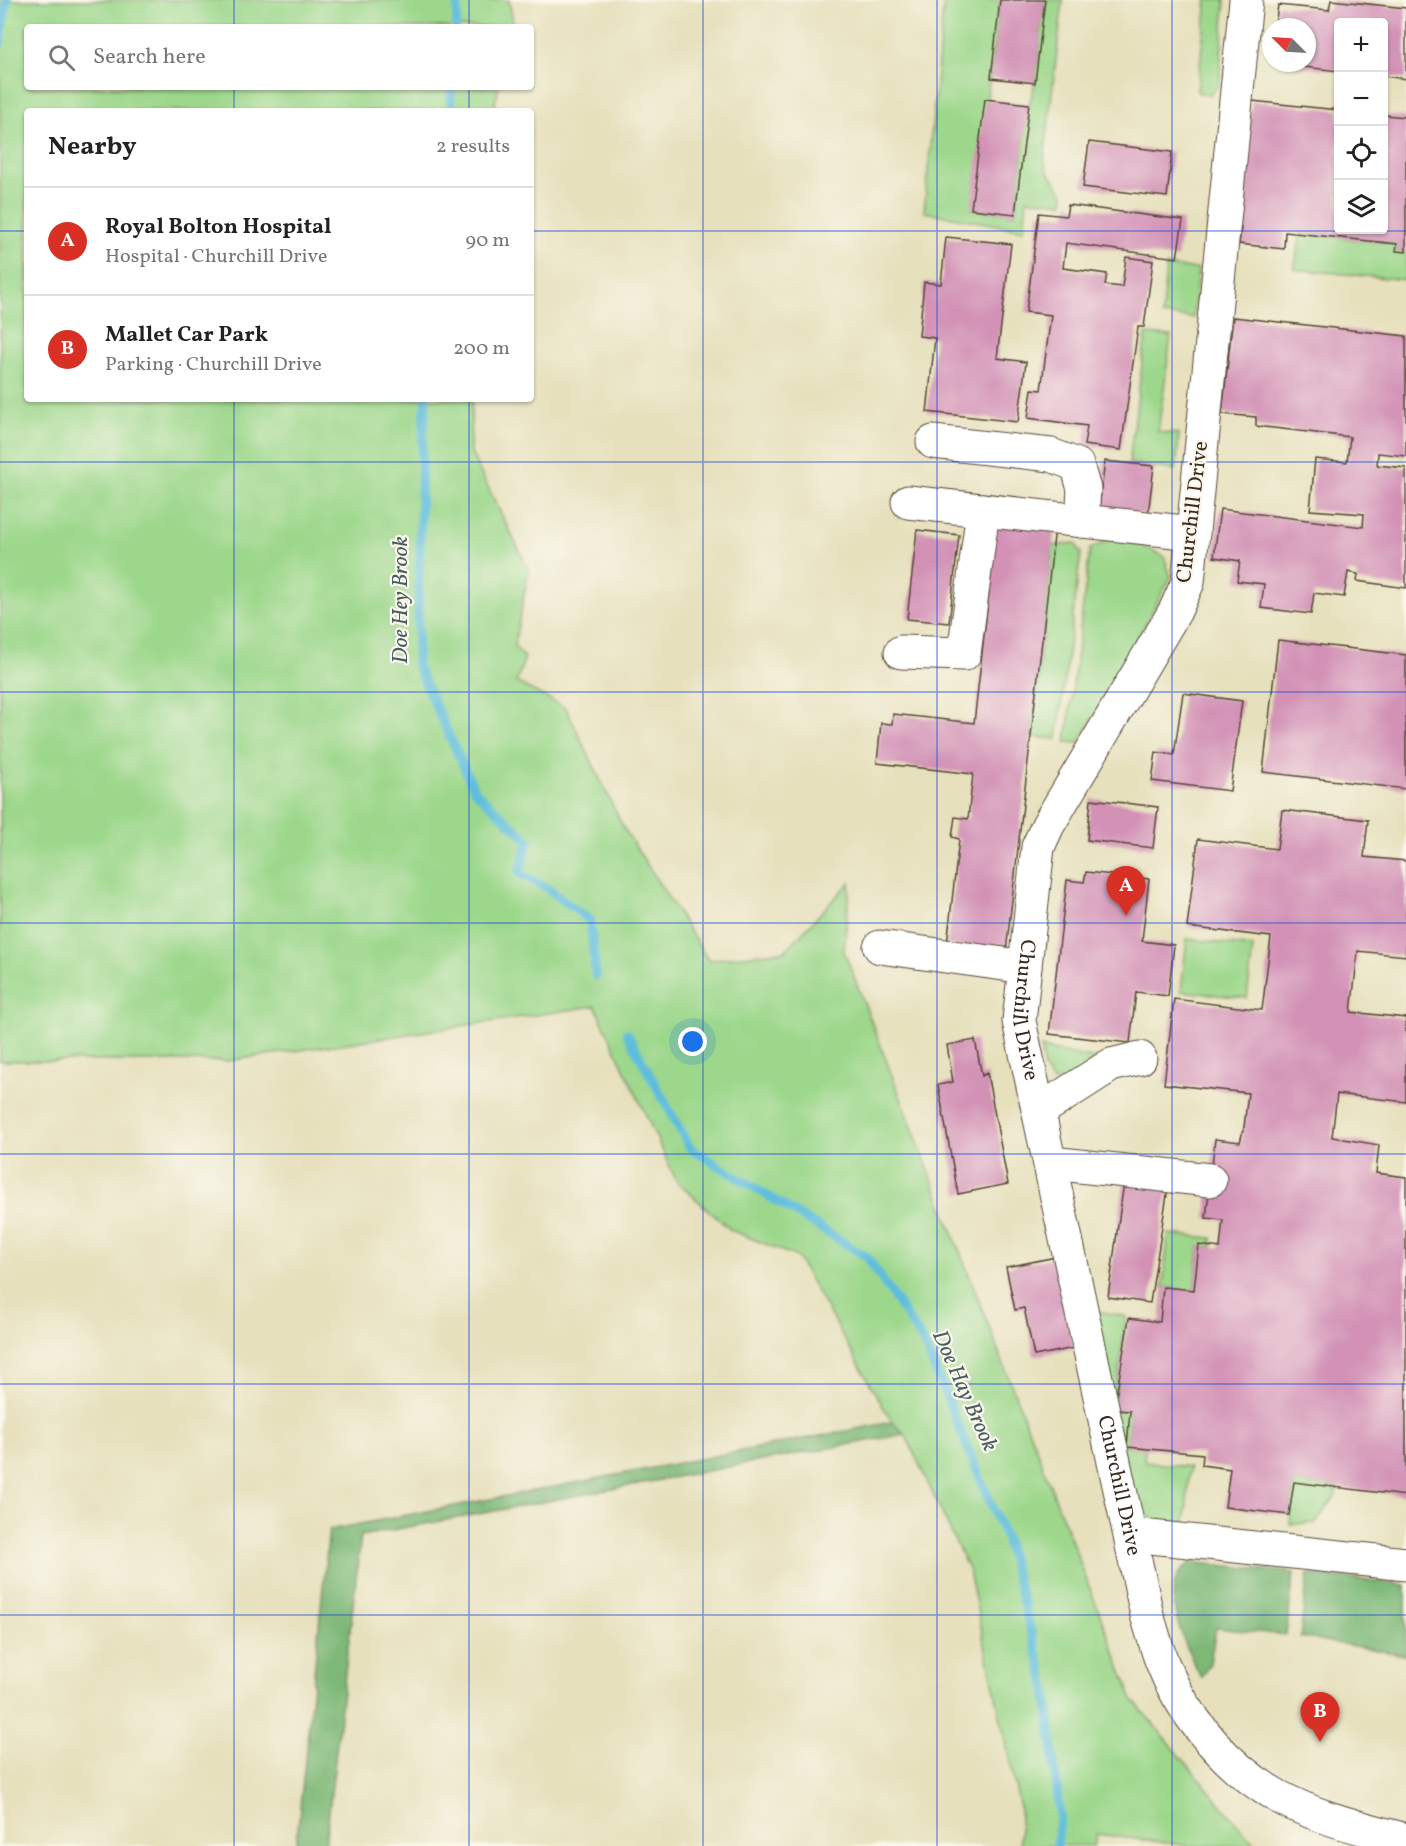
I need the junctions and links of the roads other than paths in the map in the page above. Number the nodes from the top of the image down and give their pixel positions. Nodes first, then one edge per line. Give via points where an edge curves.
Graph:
1 (1246, 0) edge
2 (933, 442) dead end
3 (908, 502) dead end
4 (983, 510) junction
5 (1082, 521) junction
6 (1193, 532) junction
7 (901, 652) dead end
8 (880, 947) dead end
9 (1025, 967) junction
10 (1140, 1058) dead end
11 (1039, 1111) junction
12 (1051, 1163) junction
13 (1210, 1180) dead end
14 (1132, 1535) junction
15 (1406, 1564) edge
16 (1406, 1840) edge

1 - 6 street, Churchill Drive
2 - 5 street via 1051,455 1077,465 1084,489
3 - 4 street
4 - 5 street
4 - 7 street via 964,654
5 - 6 street
6 - 9 street, Churchill Drive via 1188,582 1175,610 1038,847
8 - 9 street
9 - 11 street, Churchill Drive via 1019,1021
10 - 11 street via 1111,1065
11 - 12 street, Churchill Drive
12 - 13 street
12 - 14 street, Churchill Drive
14 - 15 street
14 - 16 street, Churchill Drive via 1147,1616 1165,1668 1193,1718 1230,1761 1276,1796 1329,1819

